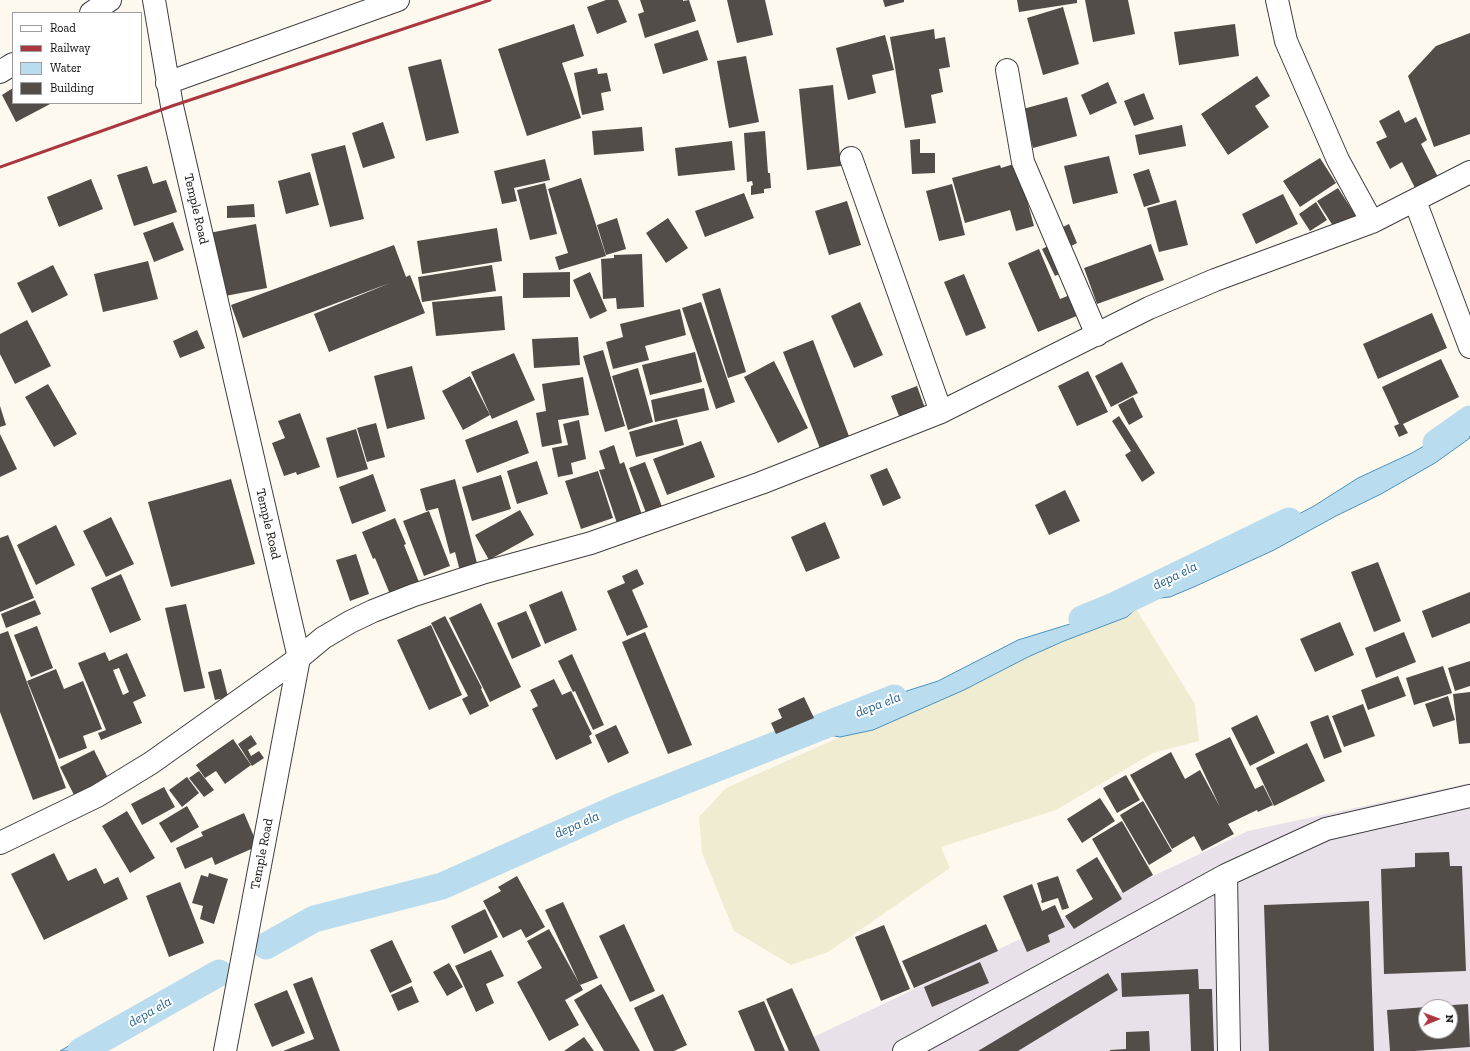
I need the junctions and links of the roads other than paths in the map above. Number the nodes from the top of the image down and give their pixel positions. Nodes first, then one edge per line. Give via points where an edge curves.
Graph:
1 (110, 0) edge
2 (154, 0) edge
3 (398, 0) edge
4 (1277, 0) edge
5 (92, 12) edge
6 (12, 65) edge
7 (1007, 70) dead end
8 (0, 72) edge
9 (167, 83) junction
10 (850, 158) dead end
11 (1470, 172) edge
12 (1414, 201) junction
13 (1372, 222) junction
14 (1097, 335) junction
15 (1470, 347) edge
16 (941, 412) junction
17 (298, 658) junction
18 (1470, 796) edge
19 (0, 843) edge
20 (1226, 875) junction
21 (225, 1051) edge
22 (904, 1051) edge
23 (1229, 1051) edge

1 - 5 street
2 - 9 street, Temple Road
3 - 9 street
4 - 13 street via 1286,41 1338,160
6 - 8 street
7 - 14 street via 1023,162
9 - 17 street, Temple Road
10 - 16 street
11 - 12 street
12 - 13 street
12 - 15 street
13 - 14 street via 1215,280 1149,308
14 - 16 street
16 - 17 street via 761,483 591,542 414,595 350,622 323,638
17 - 19 street via 145,766 97,796
17 - 21 street, Temple Road
18 - 20 street via 1326,829
20 - 22 street
20 - 23 street

